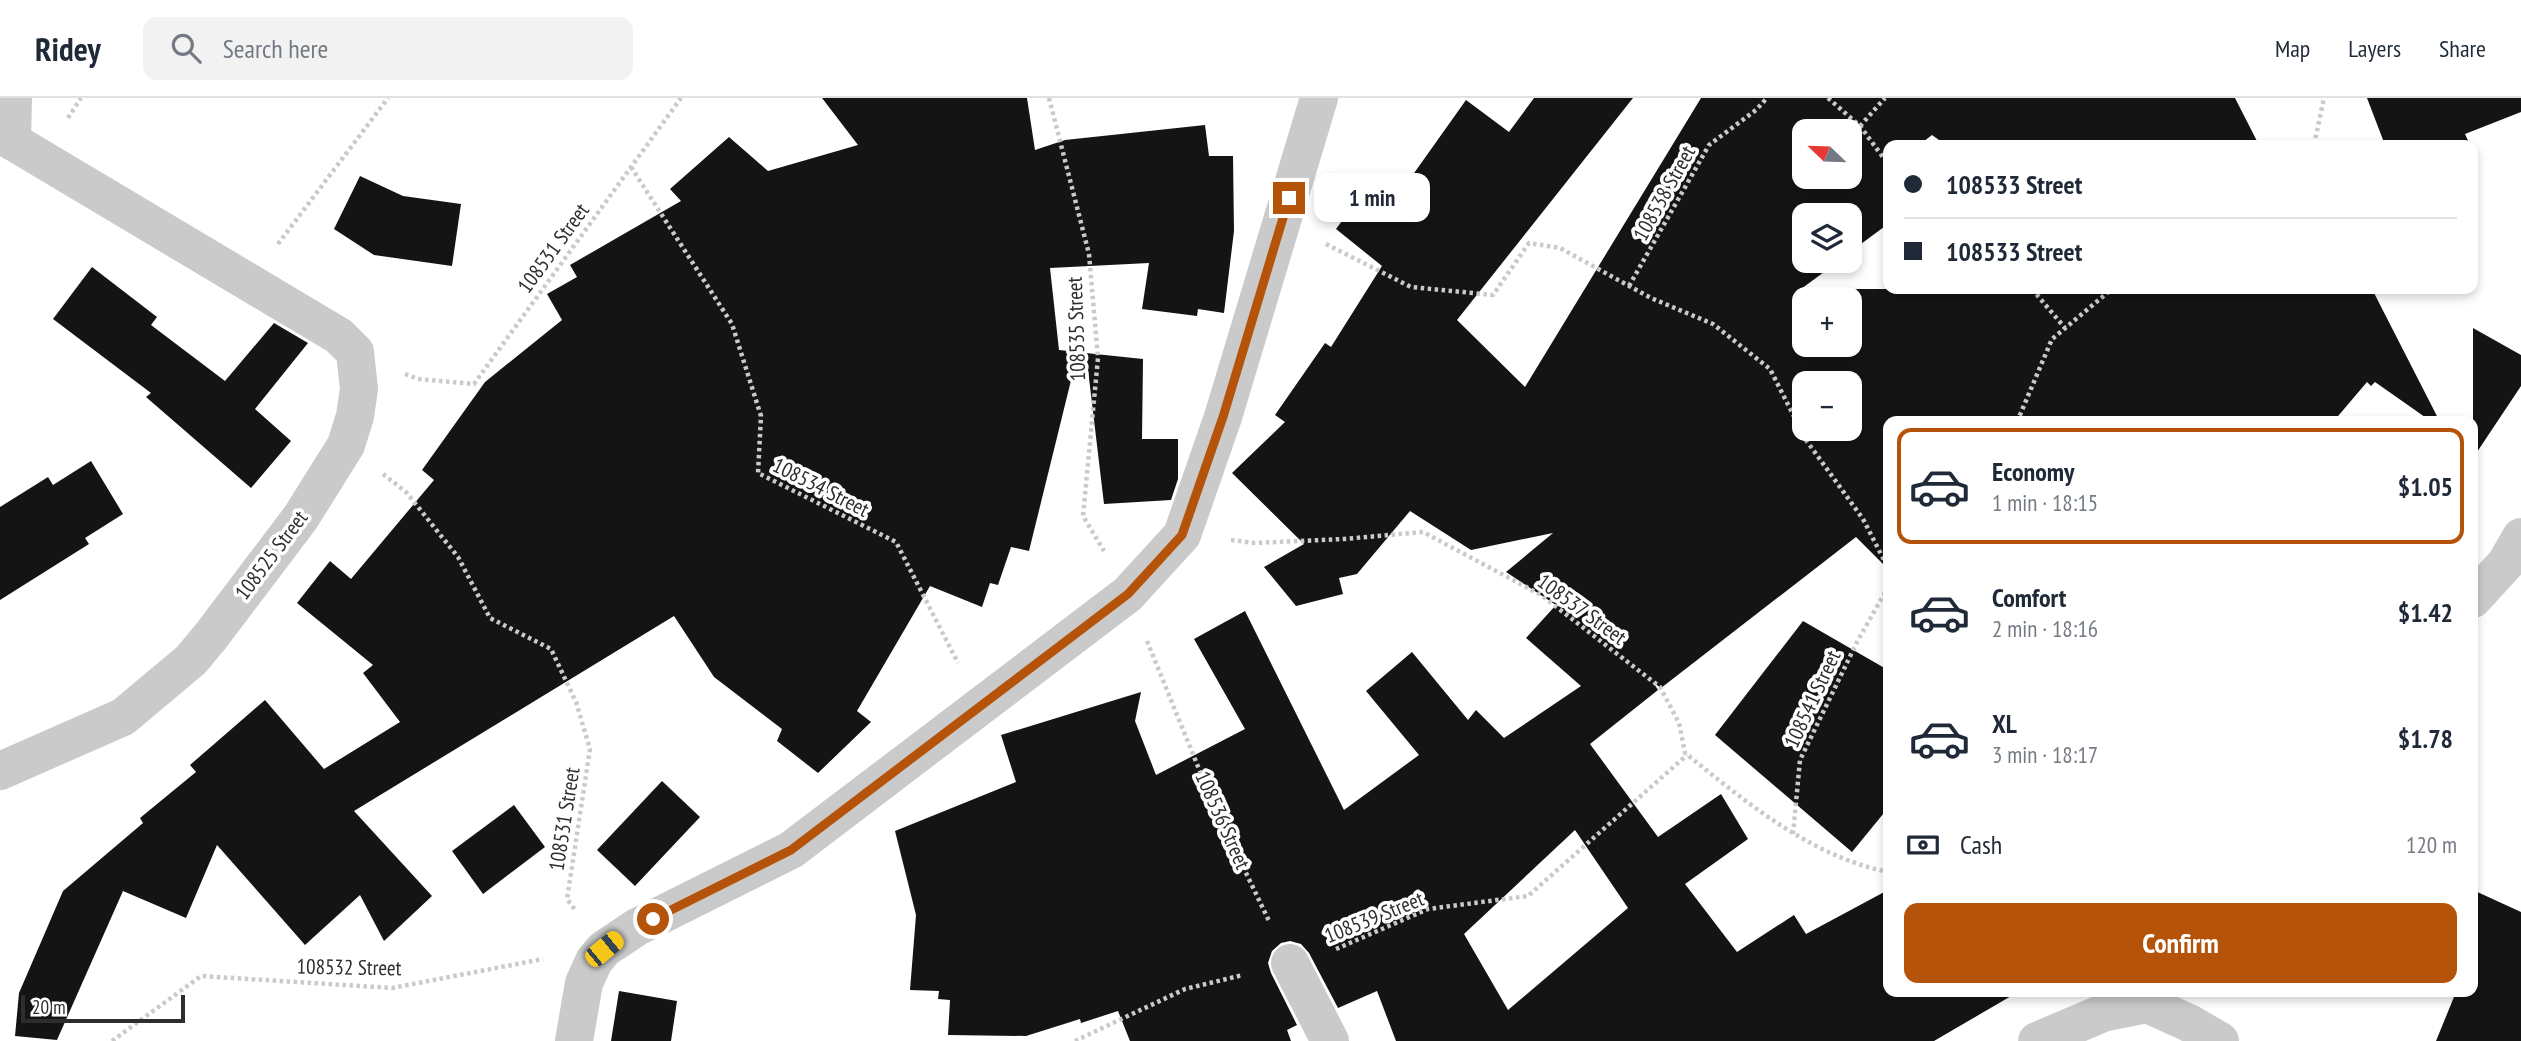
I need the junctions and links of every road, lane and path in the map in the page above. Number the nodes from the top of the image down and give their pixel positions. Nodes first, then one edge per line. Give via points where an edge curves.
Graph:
1 (13, 98) edge
2 (388, 98) edge
3 (681, 98) edge
4 (1049, 98) edge
5 (1319, 98) edge
6 (1767, 98) edge
7 (1828, 98) edge
8 (1885, 98) edge
9 (2325, 98) edge
10 (1852, 119) edge
11 (1862, 124) edge
12 (1862, 129) edge
13 (6, 138) edge
14 (2315, 140) edge
15 (1883, 157) edge
16 (631, 167) junction
17 (1281, 221) junction
18 (250, 281) junction
19 (1629, 286) junction
20 (2036, 294) edge
21 (2106, 294) edge
22 (2065, 328) junction
23 (355, 352) junction
24 (2020, 416) edge
25 (346, 445) junction
26 (1182, 535) junction
27 (2521, 537) edge
28 (1883, 555) edge
29 (1128, 594) junction
30 (2478, 594) edge
31 (1883, 596) edge
32 (980, 706) junction
33 (1687, 755) junction
34 (0, 771) edge
35 (1793, 834) junction
36 (1883, 871) edge
37 (604, 949) junction
38 (1290, 963) junction
39 (2151, 998) edge
40 (112, 1041) edge
41 (574, 1041) edge
42 (1075, 1041) edge
43 (1331, 1041) edge
44 (2037, 1041) edge
45 (2220, 1041) edge

1 - 13 street
2 - 18 path
3 - 16 path, 108531 Street
4 - 29 path, 108535 Street via 1088,254 1098,358 1083,516
5 - 17 street
6 - 19 path, 108538 Street via 1709,145
7 - 10 path
8 - 11 path
9 - 14 path
12 - 15 path
13 - 18 street
16 - 23 path, 108531 Street via 474,384 418,379
16 - 32 path, 108534 Street via 732,324 761,416 758,473 896,542
17 - 19 path via 1411,288 1493,295 1529,243 1560,248
17 - 26 street via 1223,417
18 - 23 street via 339,336
19 - 28 path via 1713,324 1770,369 1806,440
20 - 22 path
21 - 22 path
22 - 24 path via 2052,339
23 - 25 street, 108525 Street via 359,390
25 - 34 street, 108525 Street via 300,517 191,660 123,717
25 - 37 path, 108531 Street via 406,492 458,557 490,618 551,649 576,702 590,749 567,899
26 - 29 street
26 - 33 path, 108537 Street via 1255,543 1423,532 1541,595 1660,687 1679,723
27 - 30 street via 2507,562
29 - 32 street
29 - 38 path, 108536 Street via 1214,806
31 - 35 path, 108541 Street via 1800,760
32 - 37 street via 791,850 637,927
33 - 35 path
33 - 38 path, 108539 Street via 1528,896 1428,909 1321,955
35 - 36 path
37 - 40 path, 108532 Street via 392,988 201,976
37 - 41 street via 584,983
38 - 42 path, 108539 Street via 1185,989
38 - 43 street
39 - 44 street
39 - 45 street

